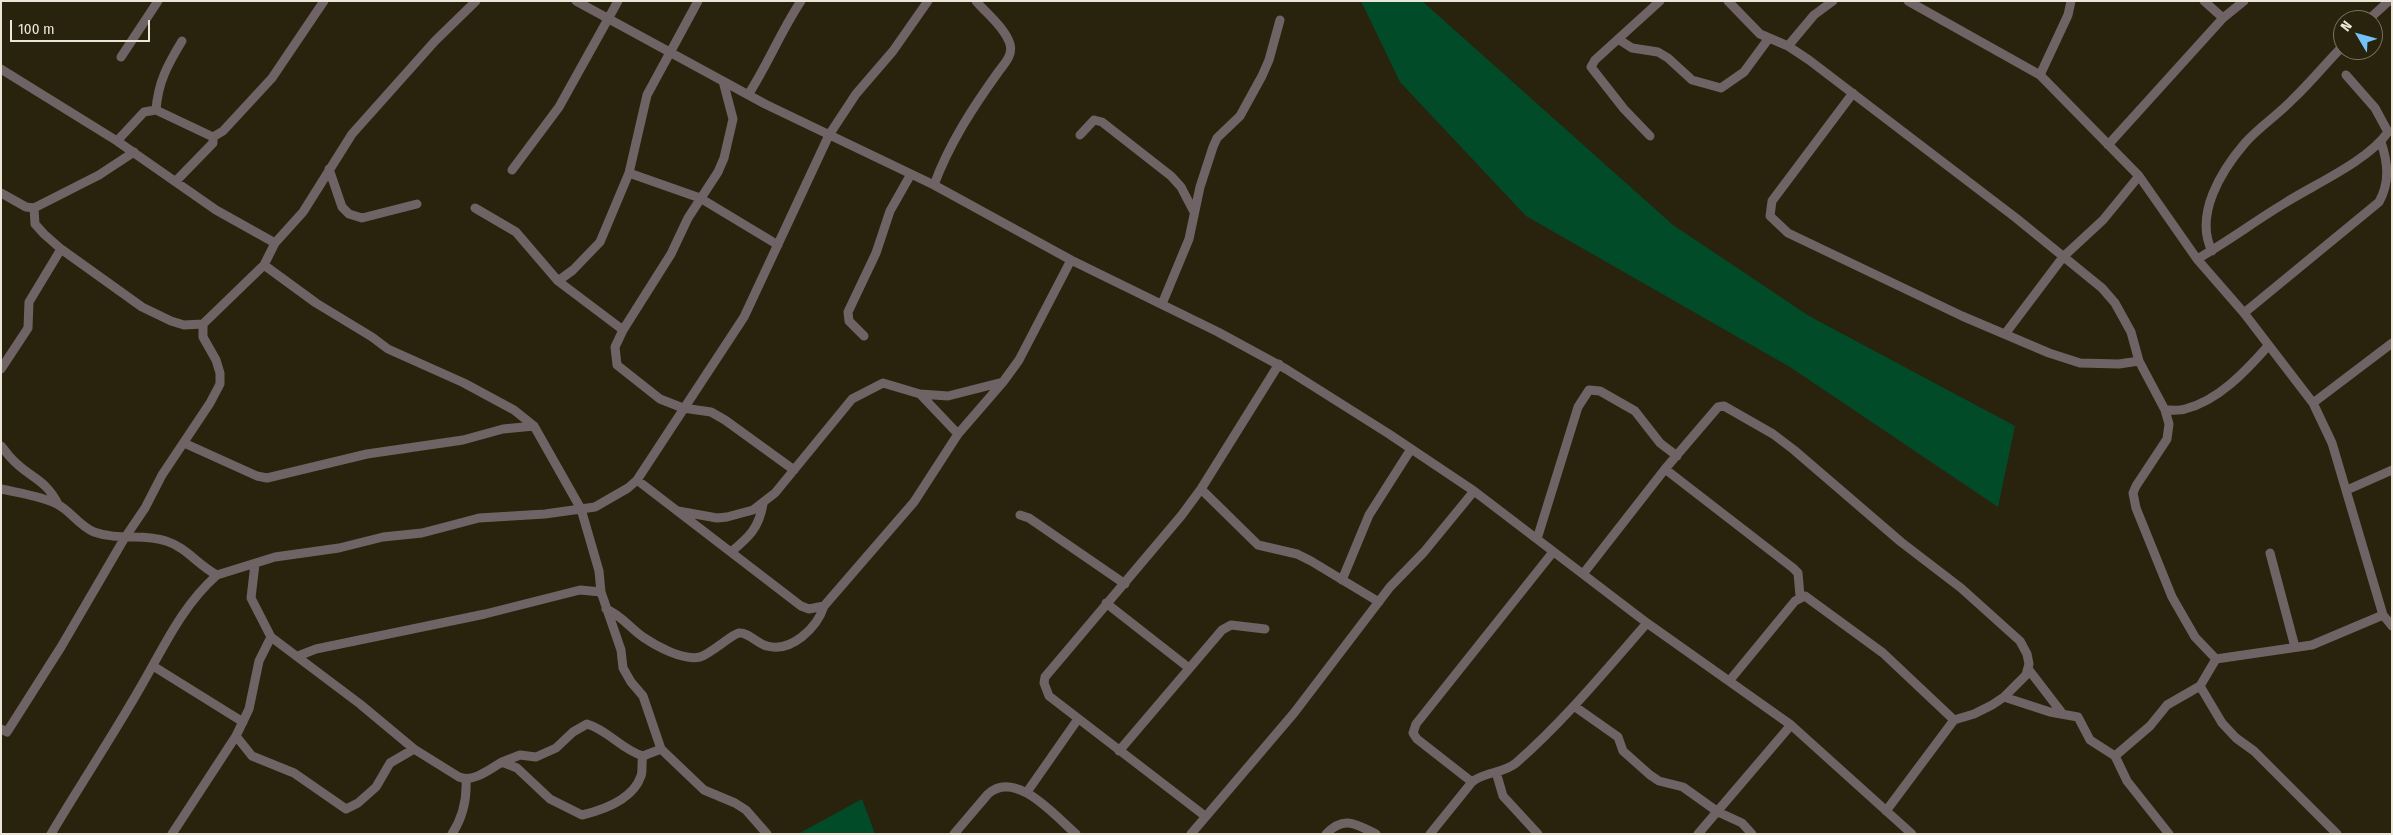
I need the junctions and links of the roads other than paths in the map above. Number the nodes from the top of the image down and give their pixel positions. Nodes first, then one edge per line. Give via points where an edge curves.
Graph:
1 (158, 1) edge
2 (324, 1) edge
3 (476, 1) edge
4 (576, 1) edge
5 (618, 1) edge
6 (698, 1) edge
7 (801, 1) edge
8 (928, 1) edge
9 (976, 1) edge
10 (1660, 1) edge
11 (1728, 1) edge
12 (1833, 1) edge
13 (1908, 1) edge
14 (2071, 1) edge
15 (2204, 1) edge
16 (2244, 1) edge
17 (2389, 1) edge
18 (2379, 10) edge
19 (2222, 18) junction
20 (609, 19) junction
21 (1280, 20) dead end
22 (1769, 38) junction
23 (1618, 39) junction
24 (182, 41) dead end
25 (1788, 46) junction
26 (670, 52) junction
27 (121, 57) dead end
28 (2333, 57) edge
29 (1, 69) edge
30 (2040, 75) junction
31 (2346, 75) dead end
32 (723, 80) junction
33 (1853, 93) junction
34 (748, 95) junction
35 (156, 110) junction
36 (829, 135) junction
37 (1080, 135) dead end
38 (1650, 136) dead end
39 (213, 138) junction
40 (118, 141) junction
41 (2381, 142) junction
42 (2108, 144) junction
43 (134, 152) junction
44 (329, 169) junction
45 (512, 170) dead end
46 (629, 173) junction
47 (911, 174) junction
48 (2139, 176) junction
49 (176, 181) junction
50 (934, 185) junction
51 (1, 193) edge
52 (700, 198) junction
53 (417, 204) dead end
54 (34, 208) junction
55 (475, 208) dead end
56 (1194, 212) junction
57 (275, 243) junction
58 (778, 245) junction
59 (61, 249) junction
60 (2212, 251) junction
61 (2063, 257) junction
62 (2197, 259) junction
63 (1071, 260) junction
64 (264, 265) junction
65 (558, 282) junction
66 (1162, 304) junction
67 (2244, 312) junction
68 (202, 324) junction
69 (623, 330) junction
70 (2005, 334) junction
71 (864, 336) dead end
72 (2392, 343) edge
73 (2268, 346) junction
74 (2139, 361) junction
75 (1279, 364) junction
76 (1, 369) edge
77 (1003, 382) junction
78 (920, 394) junction
79 (2313, 403) junction
80 (683, 408) junction
81 (2165, 410) junction
82 (534, 426) junction
83 (958, 434) junction
84 (184, 442) junction
85 (1, 446) edge
86 (1411, 449) junction
87 (1677, 456) junction
88 (1665, 469) junction
89 (794, 470) junction
90 (2392, 470) edge
91 (637, 480) junction
92 (1, 489) edge
93 (1201, 489) junction
94 (2347, 490) junction
95 (1474, 491) junction
96 (58, 504) junction
97 (763, 504) junction
98 (581, 509) junction
99 (675, 510) junction
100 (1020, 515) dead end
101 (124, 539) junction
102 (1536, 539) junction
103 (731, 552) junction
104 (1553, 552) junction
105 (2270, 553) dead end
106 (255, 564) junction
107 (1583, 574) junction
108 (217, 575) junction
109 (1342, 580) junction
110 (1125, 584) junction
111 (601, 592) junction
112 (1800, 596) junction
113 (1379, 602) junction
114 (1106, 603) junction
115 (824, 606) junction
116 (606, 609) junction
117 (2383, 615) junction
118 (1646, 623) junction
119 (2392, 626) edge
120 (1265, 629) dead end
121 (271, 637) junction
122 (2295, 647) junction
123 (298, 656) junction
124 (2216, 659) junction
125 (152, 666) junction
126 (1189, 668) junction
127 (2029, 670) junction
128 (1730, 680) junction
129 (2200, 686) junction
130 (2004, 697) junction
131 (1574, 706) junction
132 (2062, 713) junction
133 (1078, 719) junction
134 (1954, 720) junction
135 (242, 722) junction
136 (1791, 725) junction
137 (1, 729) edge
138 (236, 736) junction
139 (414, 749) junction
140 (661, 749) junction
141 (1120, 750) junction
142 (643, 756) junction
143 (2115, 756) junction
144 (502, 762) junction
145 (1496, 772) junction
146 (466, 780) junction
147 (1472, 782) junction
148 (1027, 792) junction
149 (1886, 811) junction
150 (1718, 812) junction
151 (1205, 816) junction
152 (50, 834) edge
153 (172, 834) edge
154 (452, 834) edge
155 (767, 834) edge
156 (954, 834) edge
157 (1076, 834) edge
158 (1191, 834) edge
159 (1326, 834) edge
160 (1376, 834) edge
161 (1430, 834) edge
162 (1538, 834) edge
163 (1698, 834) edge
164 (1752, 834) edge
165 (1912, 834) edge
166 (2169, 834) edge
167 (2337, 834) edge

1 - 27 street
2 - 39 street via 272,78
3 - 44 street via 435,41 352,134
4 - 20 street
5 - 20 street
6 - 26 street
7 - 34 street
8 - 36 street via 893,51 856,94
9 - 50 street via 1004,32 1010,45 1010,55 944,158
10 - 23 street
11 - 22 street via 1760,34
12 - 25 street via 1814,15
13 - 30 street
14 - 30 street via 2068,15
15 - 19 street
16 - 19 street
17 - 18 street
19 - 42 street
20 - 26 street
20 - 45 street via 559,107
21 - 56 street via 1262,76 1240,116 1217,138
22 - 23 street via 1744,72 1721,88 1692,80 1658,52 1632,48
22 - 25 street
23 - 38 street via 1594,60 1591,67
24 - 35 street via 163,73 157,91
25 - 33 street
26 - 32 street
26 - 46 street via 646,100
28 - 60 street via 2246,142 2228,165 2215,190 2204,226 2205,238
29 - 40 street
30 - 42 street
31 - 41 street via 2375,108 2388,132
32 - 34 street
32 - 52 street via 733,119 730,139 718,172
33 - 61 street
33 - 70 street via 1772,201 1770,216 1788,234
34 - 36 street
35 - 39 street
35 - 40 street via 144,112
36 - 47 street
36 - 58 street
37 - 56 street via 1094,120 1102,122 1171,176 1181,187
39 - 49 street via 213,143
40 - 43 street
41 - 60 street
41 - 67 street via 2388,162 2384,193 2379,202
42 - 48 street
43 - 49 street
43 - 54 street via 82,184
44 - 53 street via 342,207 349,214 362,218
44 - 57 street via 303,212
46 - 52 street
46 - 65 street via 600,242
47 - 50 street
47 - 71 street via 890,211 876,253 848,312 849,321
48 - 61 street via 2103,220
48 - 62 street
49 - 57 street via 216,210
50 - 63 street
51 - 54 street
52 - 58 street
52 - 69 street via 671,254
54 - 59 street via 35,224
55 - 65 street via 516,232
56 - 66 street via 1190,239
57 - 64 street
58 - 80 street via 744,317
59 - 68 street via 142,307 178,323
59 - 76 street via 29,302 28,328
60 - 62 street
61 - 70 street
61 - 74 street via 2102,288 2115,303 2131,332
62 - 67 street
63 - 66 street
63 - 77 street via 1019,360
64 - 68 street
64 - 82 street via 388,349 464,383 514,410
65 - 69 street
66 - 75 street
67 - 73 street
68 - 84 street via 203,337 220,373 220,384
69 - 80 street via 615,347 618,365 660,399
70 - 74 street via 2080,363
72 - 79 street
73 - 79 street
73 - 81 street via 2245,373 2209,398 2184,410
74 - 81 street
75 - 86 street
75 - 93 street
77 - 78 street via 948,396
77 - 83 street
78 - 83 street
78 - 89 street via 883,383 852,399
79 - 94 street via 2332,443
80 - 89 street via 711,412
80 - 91 street
81 - 124 street via 2170,424 2167,439 2136,486 2133,493 2136,508 2172,597 2195,637
82 - 84 street via 368,454 268,478
82 - 98 street
83 - 115 street via 914,502
84 - 101 street
85 - 96 street via 52,491
86 - 95 street
86 - 109 street via 1370,515
87 - 88 street
87 - 102 street via 1660,443 1635,411 1600,391 1589,390 1578,407
87 - 127 street via 1715,409 1721,406 1773,434 2020,641 2027,654
88 - 107 street
88 - 112 street via 1794,568 1798,574
89 - 97 street
90 - 94 street
91 - 98 street via 610,500
91 - 99 street
92 - 96 street
93 - 109 street via 1258,545 1297,554
93 - 110 street
94 - 117 street
95 - 102 street
95 - 113 street
96 - 101 street via 94,532
97 - 99 street via 727,518
97 - 103 street via 761,517 750,537
98 - 106 street via 479,518 422,533 275,557
98 - 111 street via 599,571
99 - 103 street
100 - 110 street
101 - 108 street via 167,541 179,546
101 - 137 street via 12,725 7,732
102 - 104 street
103 - 115 street via 801,606 809,609
104 - 107 street
104 - 147 street via 1416,724 1413,733 1417,739
105 - 122 street
106 - 108 street
106 - 121 street via 251,598
107 - 118 street
108 - 125 street via 186,607
109 - 113 street
110 - 114 street
111 - 116 street
111 - 123 street via 580,590 485,614 316,649
112 - 128 street
112 - 134 street via 1809,598 1883,653
113 - 151 street via 1294,713
114 - 126 street
114 - 133 street via 1044,683 1048,696
115 - 116 street via 822,614 802,638 782,648 766,646 742,633 698,657 680,655 644,638 616,613
116 - 140 street via 623,668 643,696
117 - 119 street
117 - 122 street via 2312,645
118 - 128 street
118 - 131 street
120 - 126 street via 1238,625 1226,627
121 - 123 street
121 - 135 street via 258,661 249,709
122 - 124 street
123 - 139 street
124 - 129 street
125 - 135 street
125 - 152 street
126 - 141 street
127 - 130 street
127 - 132 street
128 - 136 street
129 - 143 street via 2167,705 2150,726
129 - 167 street via 2222,723
130 - 132 street
130 - 134 street via 1974,714
131 - 145 street via 1515,764
131 - 150 street via 1618,737 1623,751 1650,775 1659,781 1683,787
132 - 143 street via 2078,718 2090,740
133 - 141 street
133 - 148 street
134 - 149 street
135 - 138 street
136 - 149 street
136 - 150 street
138 - 139 street via 252,756 294,773 346,809 376,787 390,763
138 - 153 street
139 - 146 street
140 - 142 street
140 - 155 street via 704,790 746,810
141 - 151 street
142 - 144 street via 587,724 556,748 536,757 520,755
142 - 144 street via 641,776 631,791 607,808 582,816 550,799 517,768
143 - 166 street via 2127,781
144 - 146 street
145 - 147 street via 1479,776
145 - 162 street via 1503,796
146 - 154 street via 466,796
147 - 161 street
148 - 156 street via 1008,785 994,788
148 - 157 street
149 - 165 street
150 - 163 street
150 - 164 street via 1742,823
151 - 158 street
159 - 160 street via 1343,822

